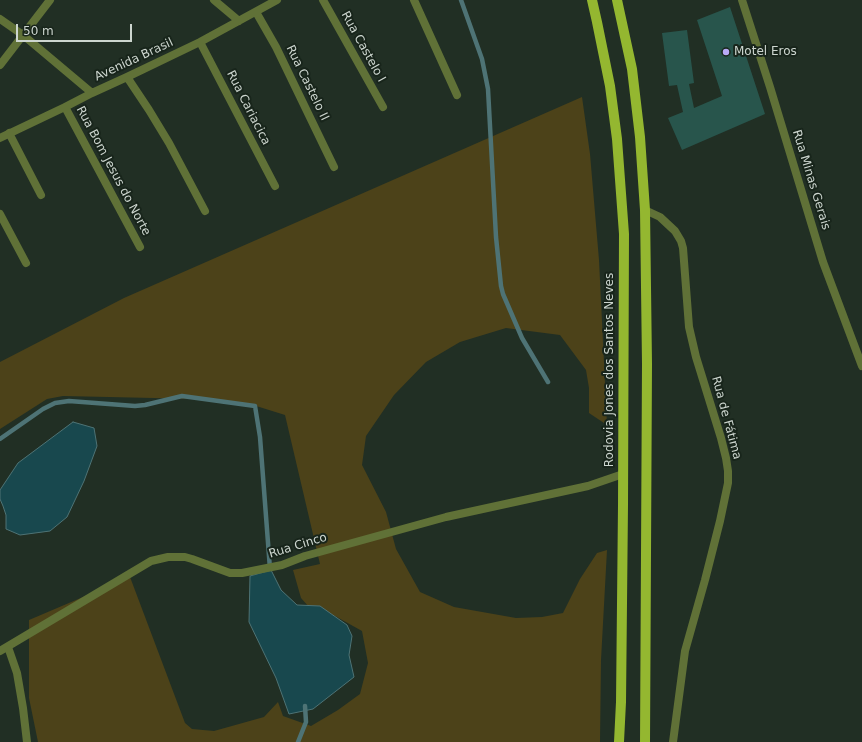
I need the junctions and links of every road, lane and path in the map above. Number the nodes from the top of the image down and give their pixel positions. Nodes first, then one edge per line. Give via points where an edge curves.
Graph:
1 (50, 0) edge
2 (214, 0) edge
3 (277, 0) edge
4 (323, 0) edge
5 (414, 0) edge
6 (592, 0) edge
7 (617, 0) edge
8 (742, 0) edge
9 (256, 12) junction
10 (0, 19) edge
11 (239, 21) junction
12 (24, 35) junction
13 (200, 42) junction
14 (0, 65) edge
15 (127, 77) junction
16 (92, 93) junction
17 (457, 95) dead end
18 (65, 107) junction
19 (383, 107) dead end
20 (9, 134) junction
21 (0, 138) edge
22 (334, 167) dead end
23 (275, 186) dead end
24 (41, 195) dead end
25 (645, 210) junction
26 (205, 211) dead end
27 (0, 214) edge
28 (140, 247) dead end
29 (26, 262) dead end
30 (862, 366) edge
31 (623, 474) junction
32 (8, 647) junction
33 (0, 652) edge
34 (27, 742) edge
35 (619, 742) edge
36 (645, 742) edge
37 (674, 742) edge

1 - 12 street
2 - 11 street
3 - 9 street, Avenida Brasil
4 - 19 street, Rua Castelo I
5 - 17 street
6 - 31 main road, Rodovia Jones dos Santos Neves via 610,86 624,234
7 - 25 main road via 632,69
8 - 30 street, Rua Minas Gerais via 823,262
9 - 11 street, Avenida Brasil
9 - 22 street, Rua Castelo II via 276,47
10 - 12 street
11 - 13 street, Avenida Brasil
12 - 14 street
12 - 16 street
13 - 15 street, Avenida Brasil
13 - 23 street, Rua Cariacica
15 - 16 street, Avenida Brasil
15 - 26 street via 169,143
16 - 18 street, Avenida Brasil
18 - 20 street, Avenida Brasil
18 - 28 street, Rua Bom Jesus do Norte
20 - 21 street, Avenida Brasil
20 - 24 street
25 - 36 main road
25 - 37 street, Rua de Fátima via 660,217 681,241 689,327 728,471 720,521 685,651
27 - 29 street
31 - 32 street, Rua Cinco via 588,486 446,517 305,556 282,565 242,573 230,573 185,557 151,561
31 - 35 main road, Rodovia Jones dos Santos Neves
32 - 33 street, Rua Cinco
32 - 34 street via 17,673

